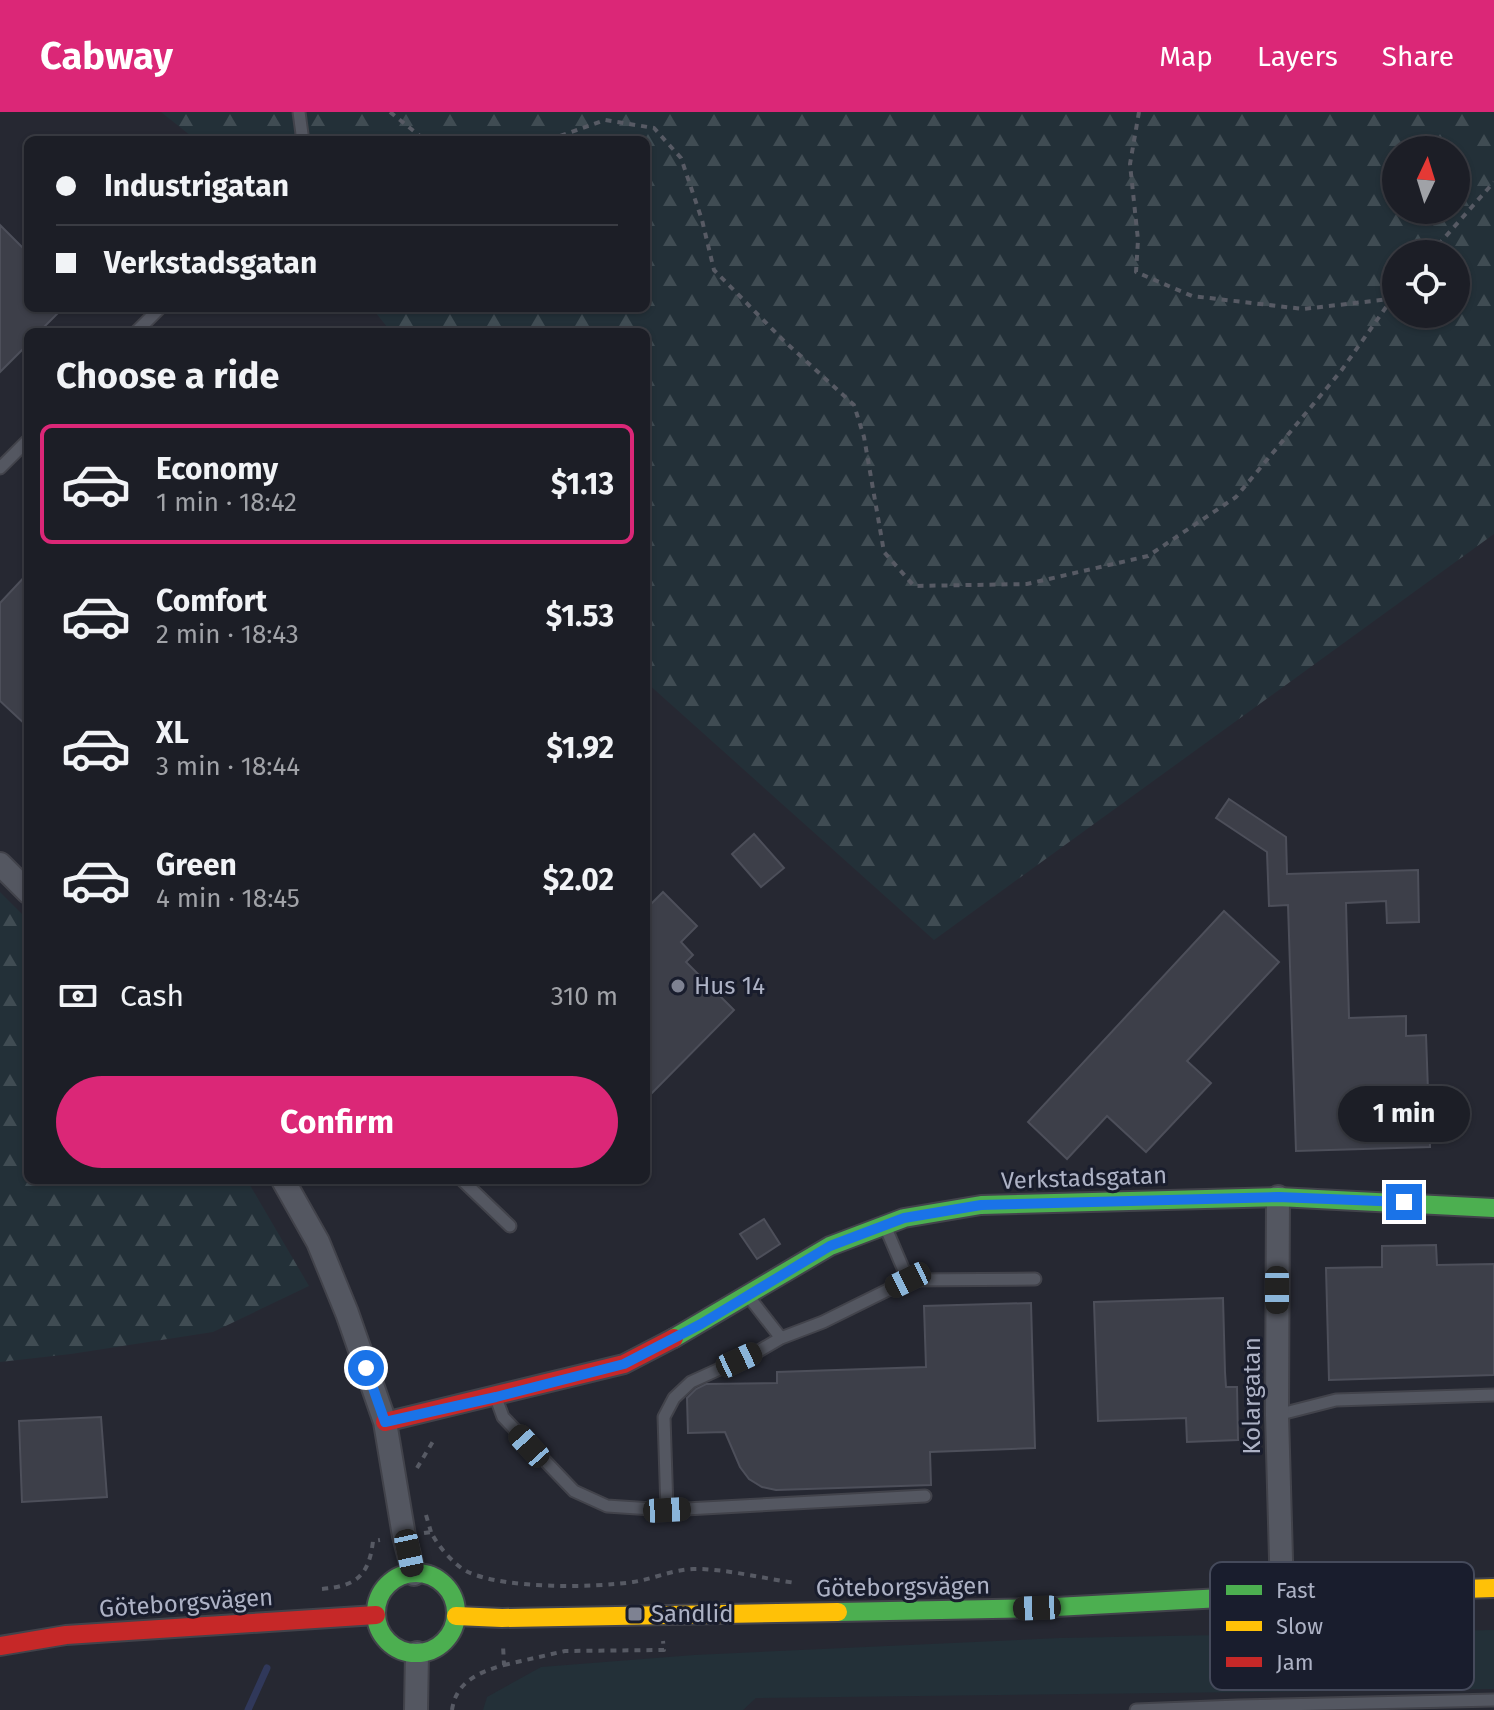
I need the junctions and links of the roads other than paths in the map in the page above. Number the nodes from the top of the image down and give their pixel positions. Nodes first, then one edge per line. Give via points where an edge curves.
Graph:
1 (299, 112) edge
2 (301, 136) edge
3 (156, 312) edge
4 (140, 328) edge
5 (24, 444) edge
6 (0, 468) edge
7 (0, 864) edge
8 (24, 888) edge
9 (285, 1184) edge
10 (466, 1184) edge
11 (1278, 1197) junction
12 (1494, 1208) edge
13 (884, 1225) junction
14 (510, 1226) dead end
15 (1035, 1279) dead end
16 (908, 1280) junction
17 (748, 1295) junction
18 (781, 1338) junction
19 (1494, 1395) edge
20 (496, 1397) junction
21 (1277, 1415) junction
22 (385, 1422) junction
23 (925, 1496) dead end
24 (667, 1510) junction
25 (1281, 1562) edge
26 (414, 1574) junction
27 (1494, 1588) edge
28 (1474, 1589) edge
29 (1210, 1599) edge
30 (376, 1615) junction
31 (456, 1616) junction
32 (0, 1646) edge
33 (417, 1653) junction
34 (1494, 1700) edge
35 (1239, 1708) edge
36 (416, 1710) edge
37 (1136, 1710) edge

1 - 2 lane
3 - 4 lane
5 - 6 lane
7 - 8 street
9 - 22 street via 318,1242
10 - 14 lane
11 - 12 street, Verkstadsgatan
11 - 13 street, Verkstadsgatan via 981,1205
11 - 21 street, Kolargatan
13 - 16 lane
13 - 17 street, Verkstadsgatan via 830,1246
15 - 16 lane
16 - 18 lane
17 - 18 lane
17 - 20 street, Verkstadsgatan via 624,1364
18 - 24 lane via 691,1382 674,1398 664,1417
19 - 21 lane via 1336,1400
20 - 22 street, Verkstadsgatan
20 - 24 lane via 503,1417 574,1491 607,1506
21 - 25 street, Kolargatan
22 - 26 street
23 - 24 lane
26 - 30 street via 386,1586
26 - 31 street via 444,1585
27 - 28 street, Göteborgsvägen
29 - 31 street, Göteborgsvägen via 1037,1608
30 - 32 street, Göteborgsvägen via 66,1635
30 - 33 street via 389,1642
31 - 33 street via 443,1642
33 - 36 street
34 - 35 lane
35 - 37 lane

